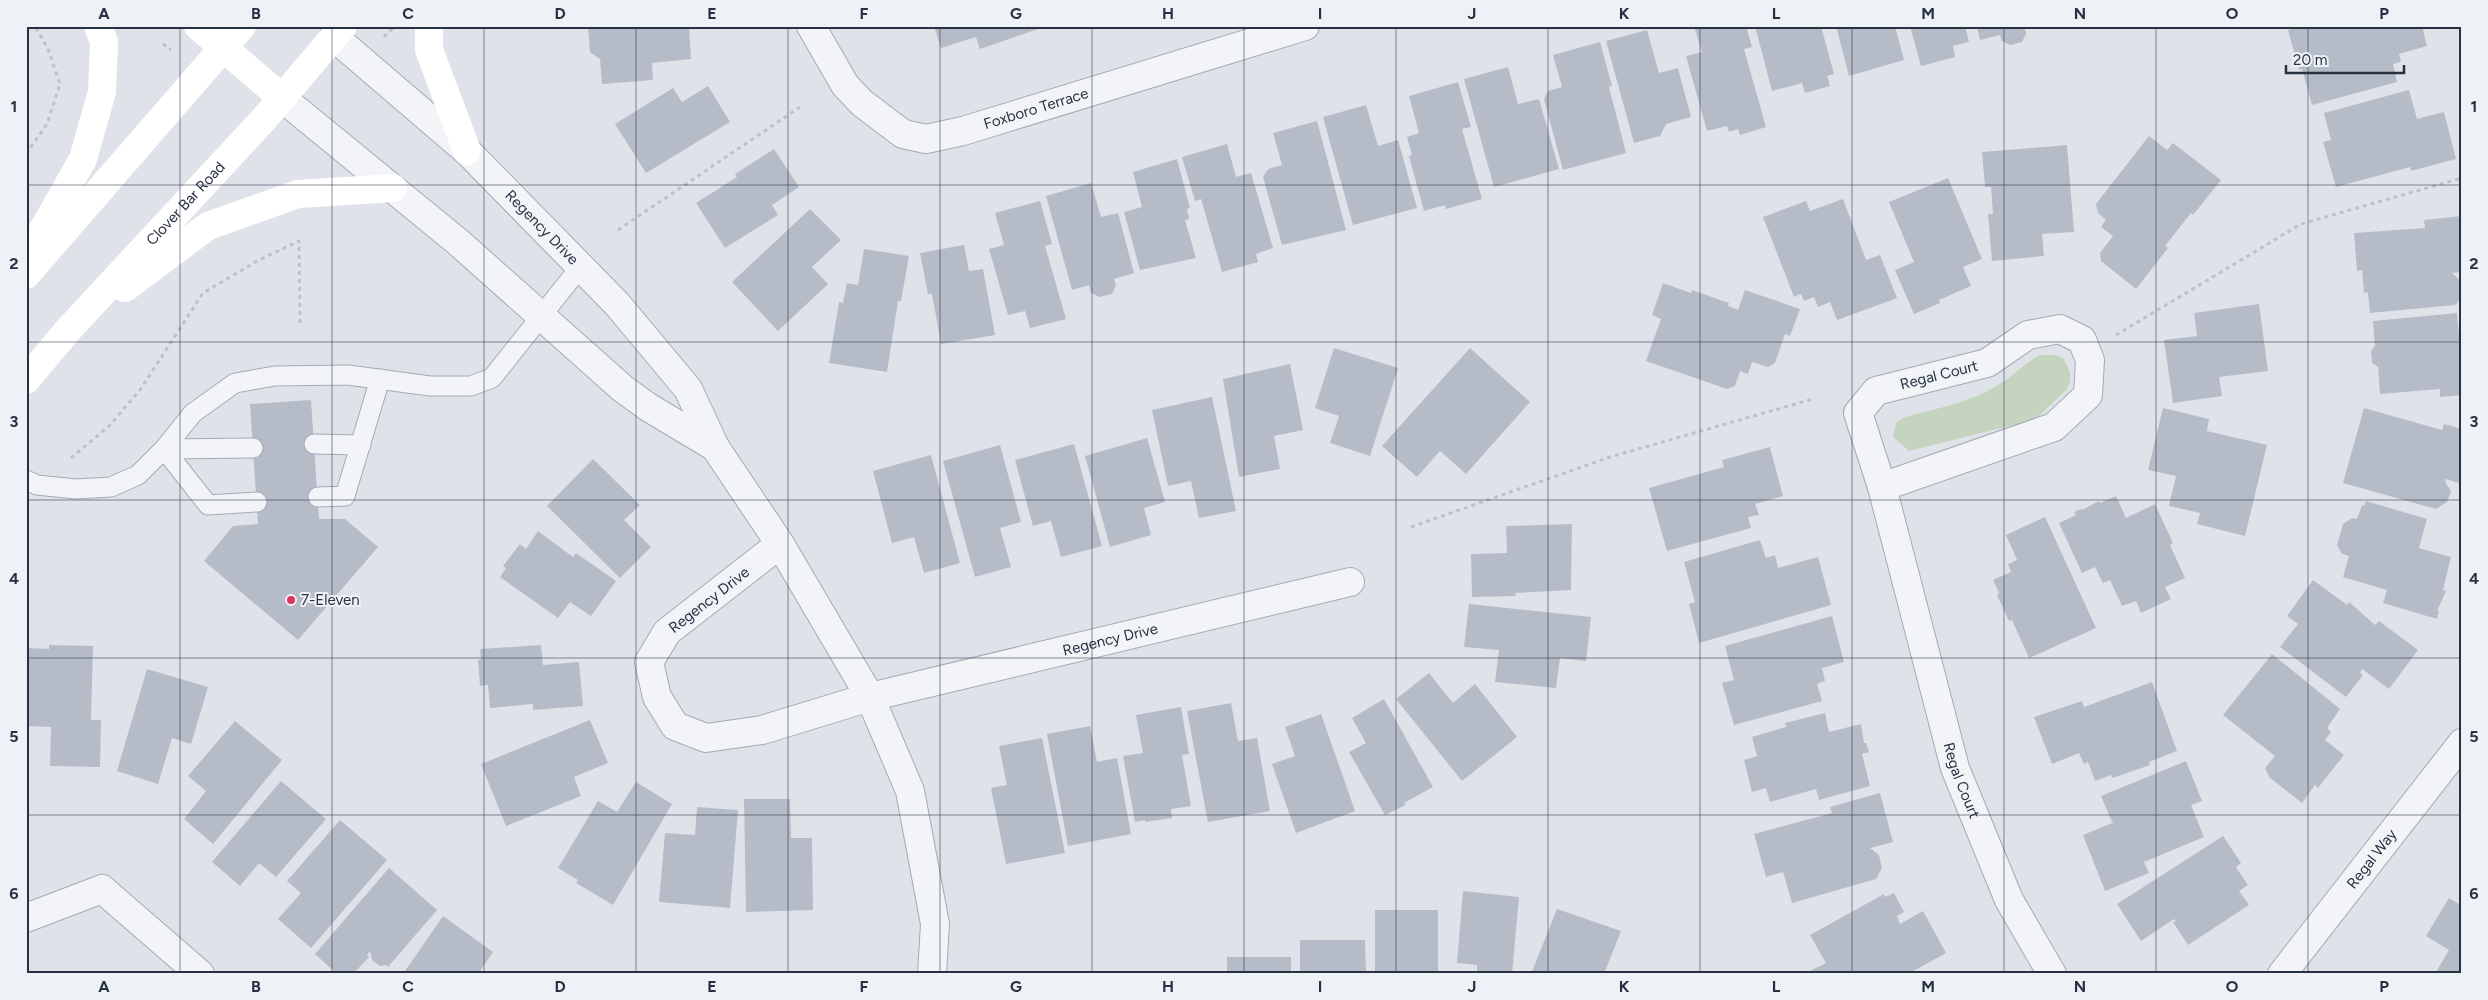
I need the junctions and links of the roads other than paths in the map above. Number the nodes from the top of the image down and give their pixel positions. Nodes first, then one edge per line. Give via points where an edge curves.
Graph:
1 (98, 26) edge
2 (198, 26) edge
3 (242, 26) edge
4 (429, 26) edge
5 (811, 26) edge
6 (1305, 26) edge
7 (333, 30) edge
8 (223, 48) junction
9 (282, 98) junction
10 (467, 151) junction
11 (393, 188) junction
12 (26, 257) edge
13 (581, 266) junction
14 (26, 275) edge
15 (542, 317) junction
16 (69, 329) junction
17 (380, 379) junction
18 (26, 380) edge
19 (314, 444) dead end
20 (361, 445) junction
21 (715, 447) junction
22 (254, 448) dead end
23 (164, 449) junction
24 (26, 480) edge
25 (1882, 488) junction
26 (318, 497) dead end
27 (257, 502) dead end
28 (780, 544) junction
29 (1350, 582) dead end
30 (870, 697) junction
31 (2462, 743) edge
32 (26, 918) edge
33 (200, 974) edge
34 (932, 974) edge
35 (2052, 974) edge
36 (2282, 974) edge

1 - 12 main road via 104,42 102,92 84,159
2 - 8 main road
3 - 8 main road
4 - 10 main road via 429,50
5 - 6 street, Foxboro Terrace via 845,85 862,103 902,134 926,139 963,131
7 - 9 main road, Clover Bar Road
7 - 10 street, Regency Drive
8 - 9 main road
8 - 14 main road
9 - 11 street, Regency Drive
9 - 16 main road, Clover Bar Road
10 - 13 street, Regency Drive
11 - 15 street, Regency Drive
11 - 16 main road via 298,194 208,226
13 - 15 lane
13 - 21 street, Regency Drive via 688,389
15 - 17 lane via 492,378 471,386 430,386
15 - 21 street, Regency Drive via 622,388
16 - 18 main road, Clover Bar Road
17 - 20 lane
17 - 23 lane via 348,375 274,376 235,383 193,413
19 - 20 lane
20 - 26 lane via 345,496
21 - 28 street, Regency Drive
22 - 23 lane
23 - 24 lane via 138,475 111,487 76,489 38,485
23 - 27 lane via 208,505
25 - 25 street, Regal Court via 2054,427 2088,395 2090,360 2082,340 2060,329 2028,336 1987,363 1876,391 1858,413
25 - 35 street, Regal Court via 1955,768 2010,900
28 - 30 street, Regency Drive
28 - 30 street, Regency Drive via 667,632 649,662 657,697 675,726 706,738 762,730
29 - 30 street, Regency Drive
30 - 34 street, Regency Drive via 910,791 935,924
31 - 36 street, Regal Way
32 - 33 street via 102,890

